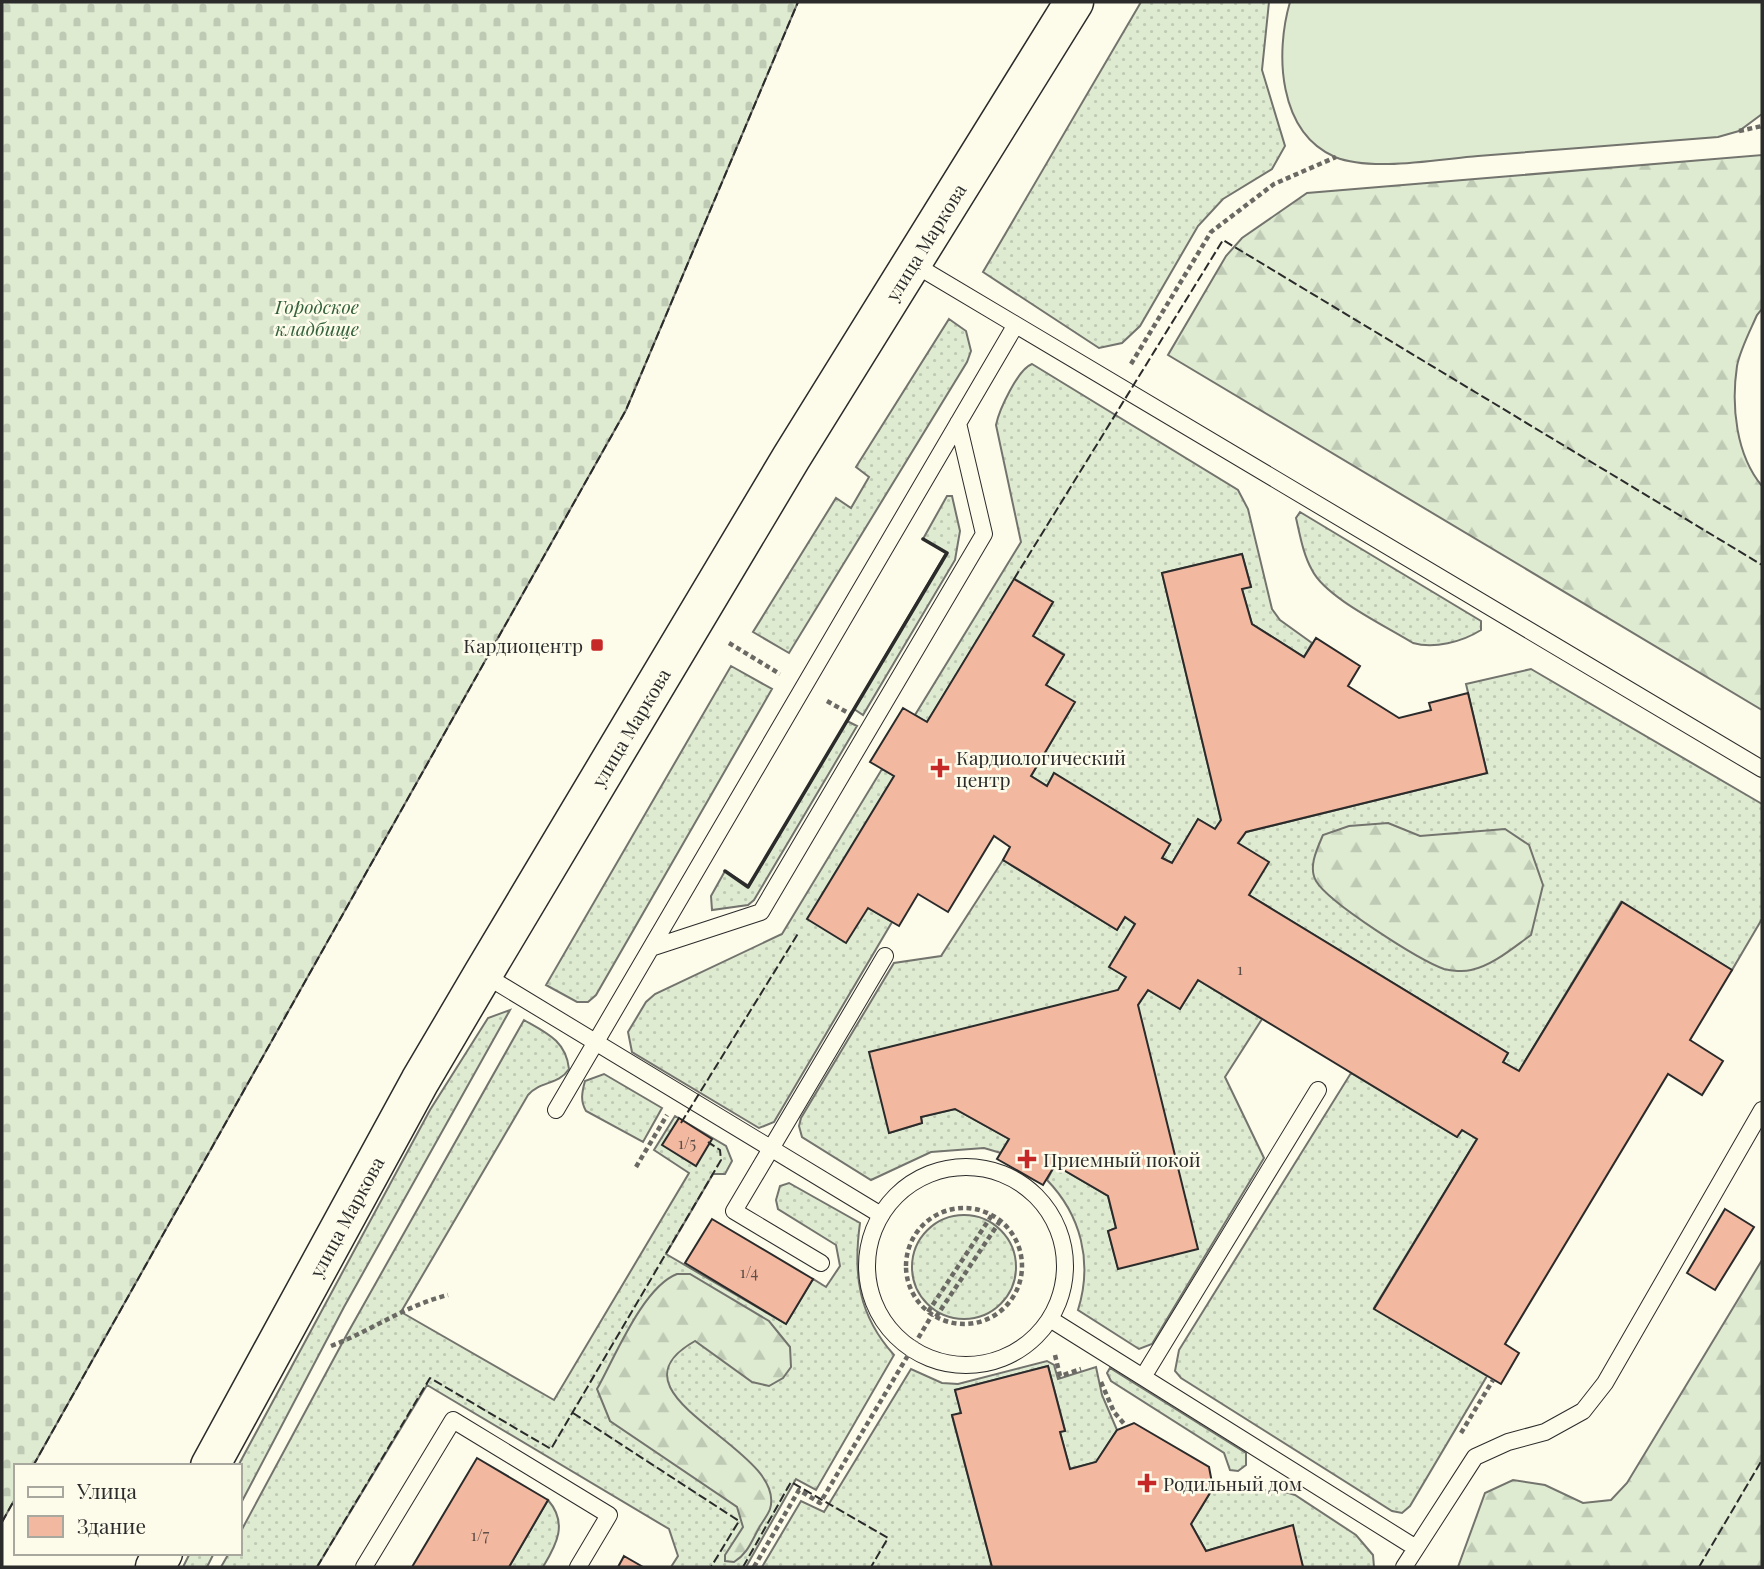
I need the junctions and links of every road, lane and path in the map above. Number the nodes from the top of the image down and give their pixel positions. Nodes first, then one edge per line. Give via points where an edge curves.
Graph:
1 (1074, 2) edge
2 (1762, 126) edge
3 (1739, 131) dead end
4 (1336, 157) dead end
5 (912, 263) junction
6 (1015, 326) junction
7 (1117, 385) junction
8 (958, 423) junction
9 (729, 643) dead end
10 (786, 678) dead end
11 (831, 704) dead end
12 (851, 715) dead end
13 (1762, 769) edge
14 (651, 948) junction
15 (885, 956) dead end
16 (483, 974) junction
17 (595, 1044) junction
18 (1318, 1090) dead end
19 (556, 1110) dead end
20 (1762, 1110) edge
21 (668, 1113) dead end
22 (771, 1149) junction
23 (636, 1167) dead end
24 (881, 1215) junction
25 (992, 1215) junction
26 (1000, 1221) junction
27 (821, 1263) dead end
28 (960, 1263) junction
29 (969, 1268) junction
30 (448, 1295) dead end
31 (932, 1315) junction
32 (1050, 1319) junction
33 (331, 1346) dead end
34 (911, 1349) junction
35 (1143, 1377) junction
36 (1493, 1380) dead end
37 (1459, 1437) dead end
38 (212, 1464) edge
39 (1416, 1548) junction
40 (364, 1567) edge
41 (578, 1567) edge
42 (754, 1567) edge
43 (1404, 1567) edge

1 - 5 street, улица Маркова
2 - 3 path
4 - 7 path via 1275,184 1211,232
5 - 6 lane
5 - 16 street, улица Маркова
6 - 7 lane
6 - 8 lane
7 - 13 lane
8 - 14 lane
8 - 14 lane via 984,534 977,546 761,912
9 - 10 path
11 - 12 path
14 - 17 lane
15 - 22 lane
16 - 17 lane
16 - 38 street, улица Маркова
17 - 19 lane
17 - 22 lane
18 - 35 lane
20 - 39 lane via 1605,1383 1583,1411 1545,1432 1475,1457
21 - 23 path
22 - 24 lane
22 - 27 lane via 734,1211
24 - 32 lane via 912,1182 946,1168 994,1169 1013,1178 1048,1210 1062,1240 1065,1277
24 - 34 lane via 867,1256 869,1289 890,1329
25 - 26 path
25 - 28 path
25 - 31 path via 954,1209 930,1219 917,1232 909,1247 906,1274 916,1299
26 - 29 path
26 - 31 path via 1016,1240 1022,1259 1014,1297 984,1321 955,1324
28 - 29 path
28 - 31 path
29 - 31 path
30 - 33 path via 429,1299
31 - 34 path
32 - 34 lane via 1033,1340 993,1362 957,1365
32 - 35 lane
34 - 42 path via 820,1503 799,1490
35 - 39 lane
36 - 37 path
39 - 43 lane
40 - 41 lane via 453,1420 609,1515

